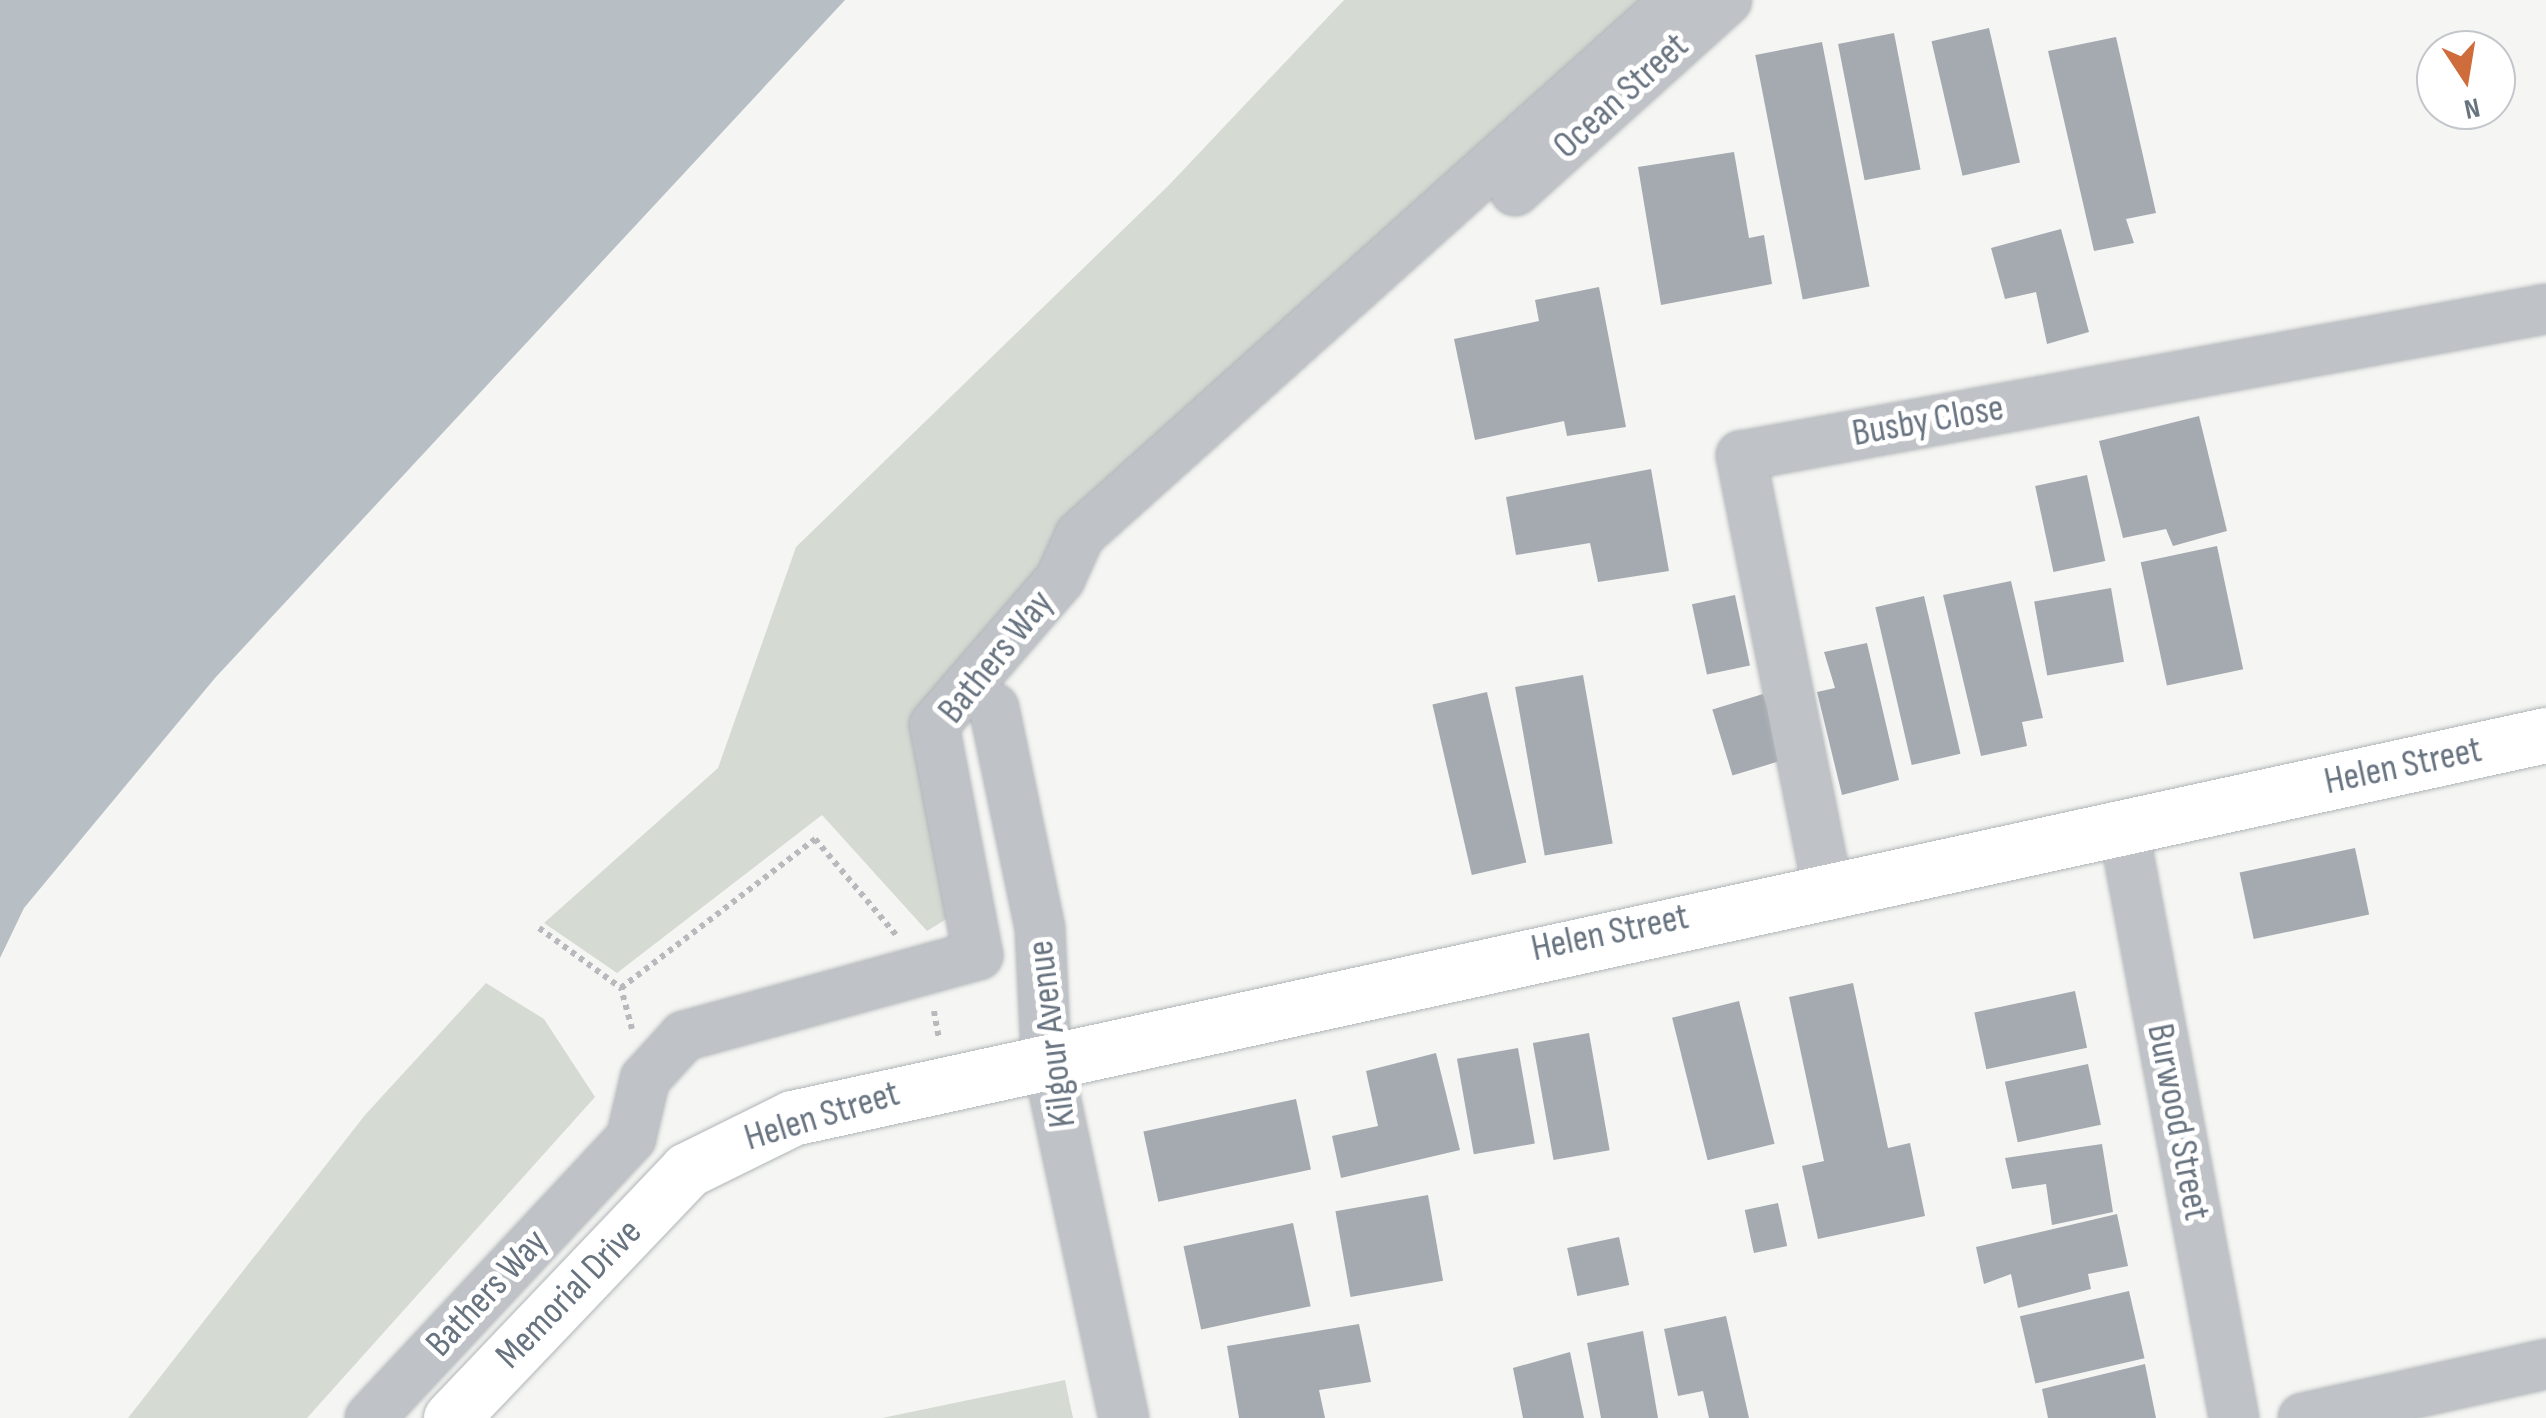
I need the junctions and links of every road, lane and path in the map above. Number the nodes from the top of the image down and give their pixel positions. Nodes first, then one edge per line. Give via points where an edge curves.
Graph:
1 (1676, 0) edge
2 (1727, 0) edge
3 (1515, 191) dead end
4 (2546, 309) edge
5 (994, 708) dead end
6 (2546, 734) edge
7 (2123, 826) junction
8 (1827, 886) junction
9 (539, 928) dead end
10 (925, 970) junction
11 (621, 988) junction
12 (1046, 1055) junction
13 (645, 1079) junction
14 (688, 1170) joint
15 (2546, 1364) edge
16 (370, 1418) edge
17 (451, 1418) edge
18 (1124, 1418) edge
19 (2234, 1418) edge
20 (2304, 1418) edge

1 - 10 street, Bathers Way via 1080,535 1060,578 934,725 978,955
2 - 3 street, Ocean Street
4 - 8 street, Busby Close via 1742,456
5 - 12 street, Kilgour Avenue via 1040,929
6 - 7 main road, Helen Street
7 - 8 main road, Helen Street
7 - 19 street, Burwood Street
8 - 12 main road, Helen Street
9 - 11 path
10 - 11 path via 815,839
10 - 13 street, Bathers Way via 684,1036
11 - 13 path
12 - 14 main road, Helen Street via 792,1118
12 - 18 street, Kilgour Avenue
13 - 16 street, Bathers Way via 631,1138
14 - 17 main road, Memorial Drive
15 - 20 street

